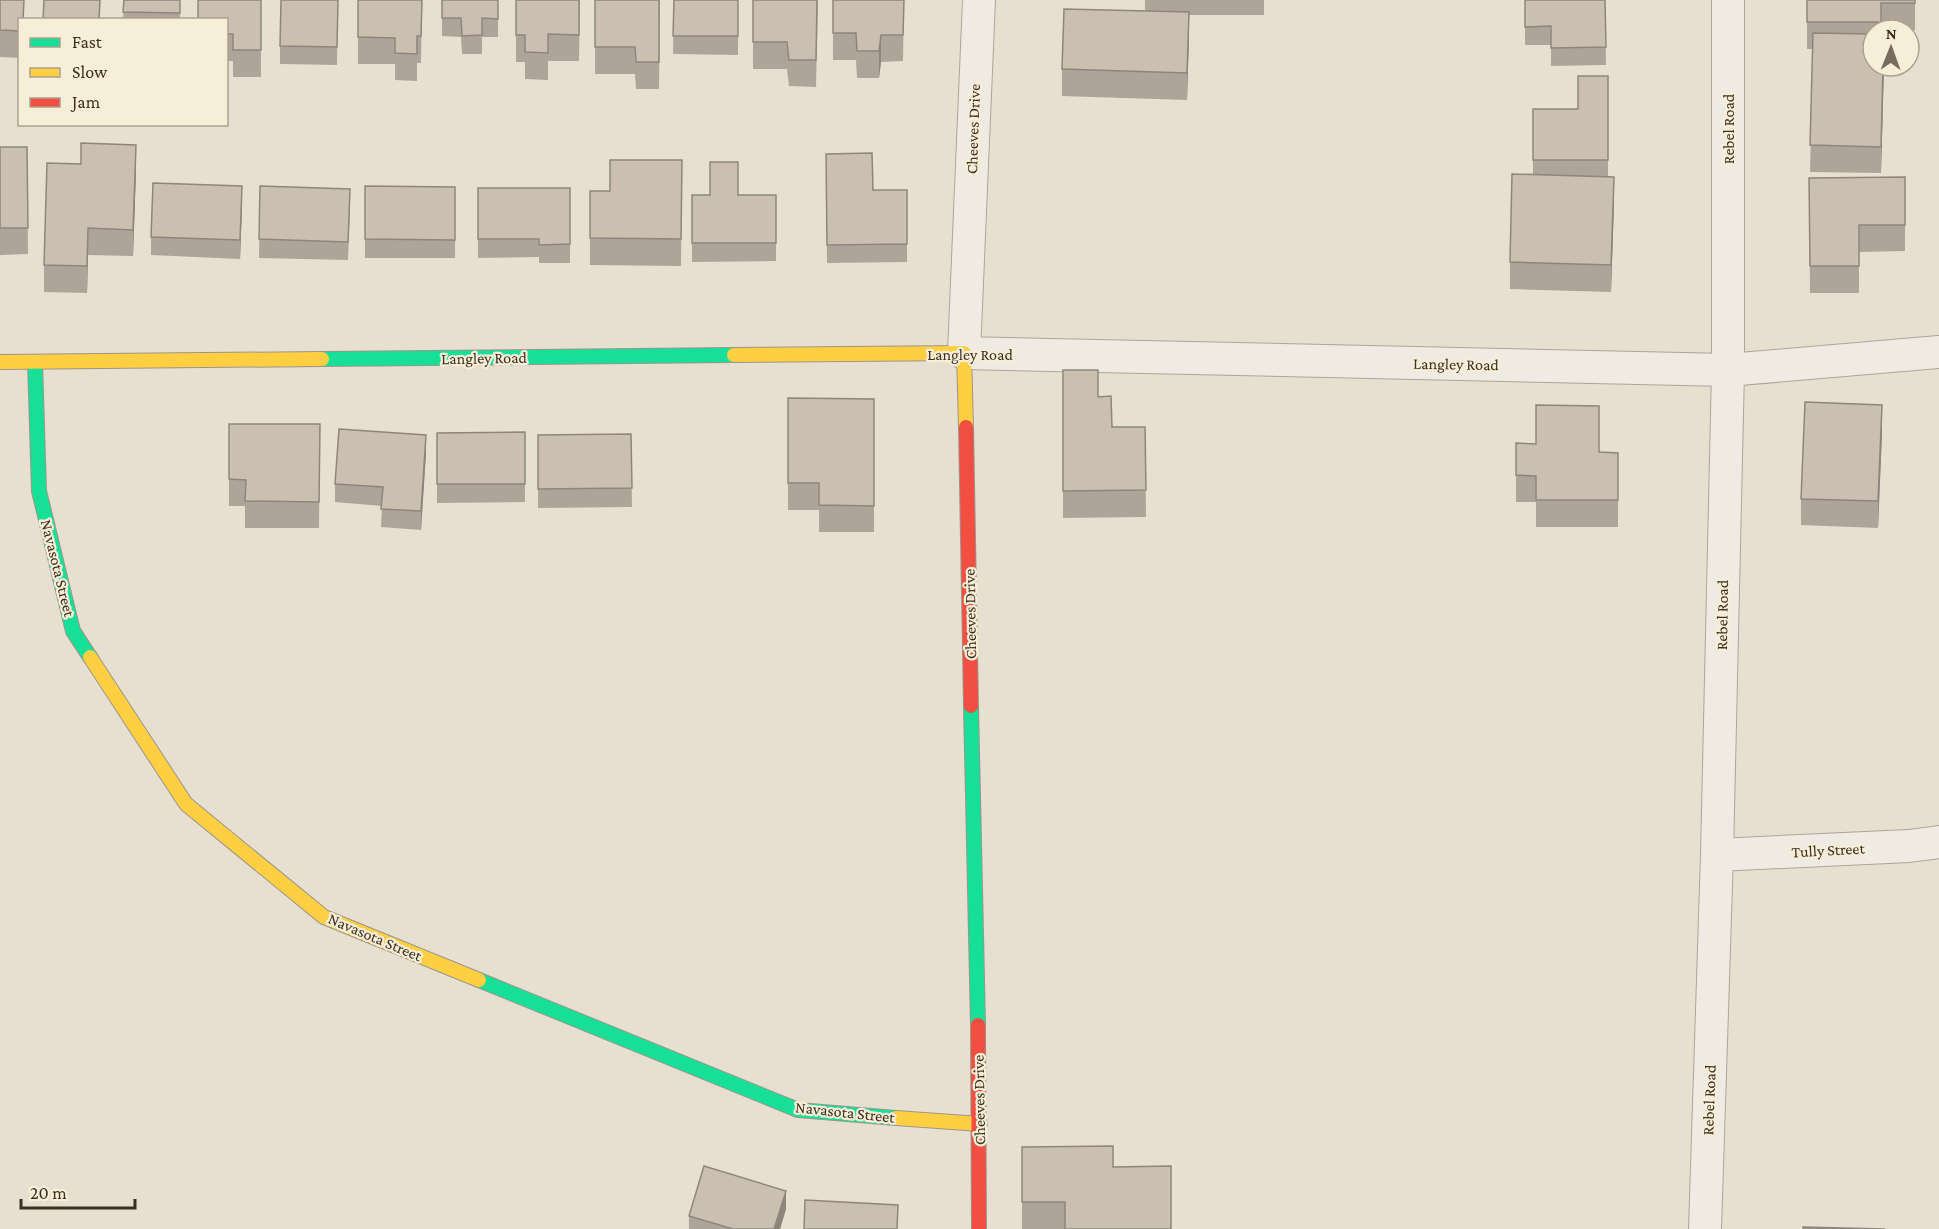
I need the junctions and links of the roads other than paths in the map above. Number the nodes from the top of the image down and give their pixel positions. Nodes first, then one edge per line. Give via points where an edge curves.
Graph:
1 (979, 0) edge
2 (1728, 0) edge
3 (1939, 352) edge
4 (964, 353) junction
5 (0, 362) edge
6 (35, 362) junction
7 (1728, 370) junction
8 (1939, 842) edge
9 (1717, 855) junction
10 (980, 1124) junction
11 (979, 1229) edge
12 (1705, 1229) edge

1 - 4 street, Cheeves Drive
2 - 7 street, Rebel Road
3 - 7 street, Langley Road
4 - 6 street, Langley Road
4 - 7 street, Langley Road
4 - 10 street, Cheeves Drive
5 - 6 street, Langley Road
6 - 10 street, Navasota Street via 39,491 73,631 186,804 324,917 798,1110
7 - 9 street, Rebel Road
8 - 9 street, Tully Street
9 - 12 street, Rebel Road
10 - 11 street, Cheeves Drive

